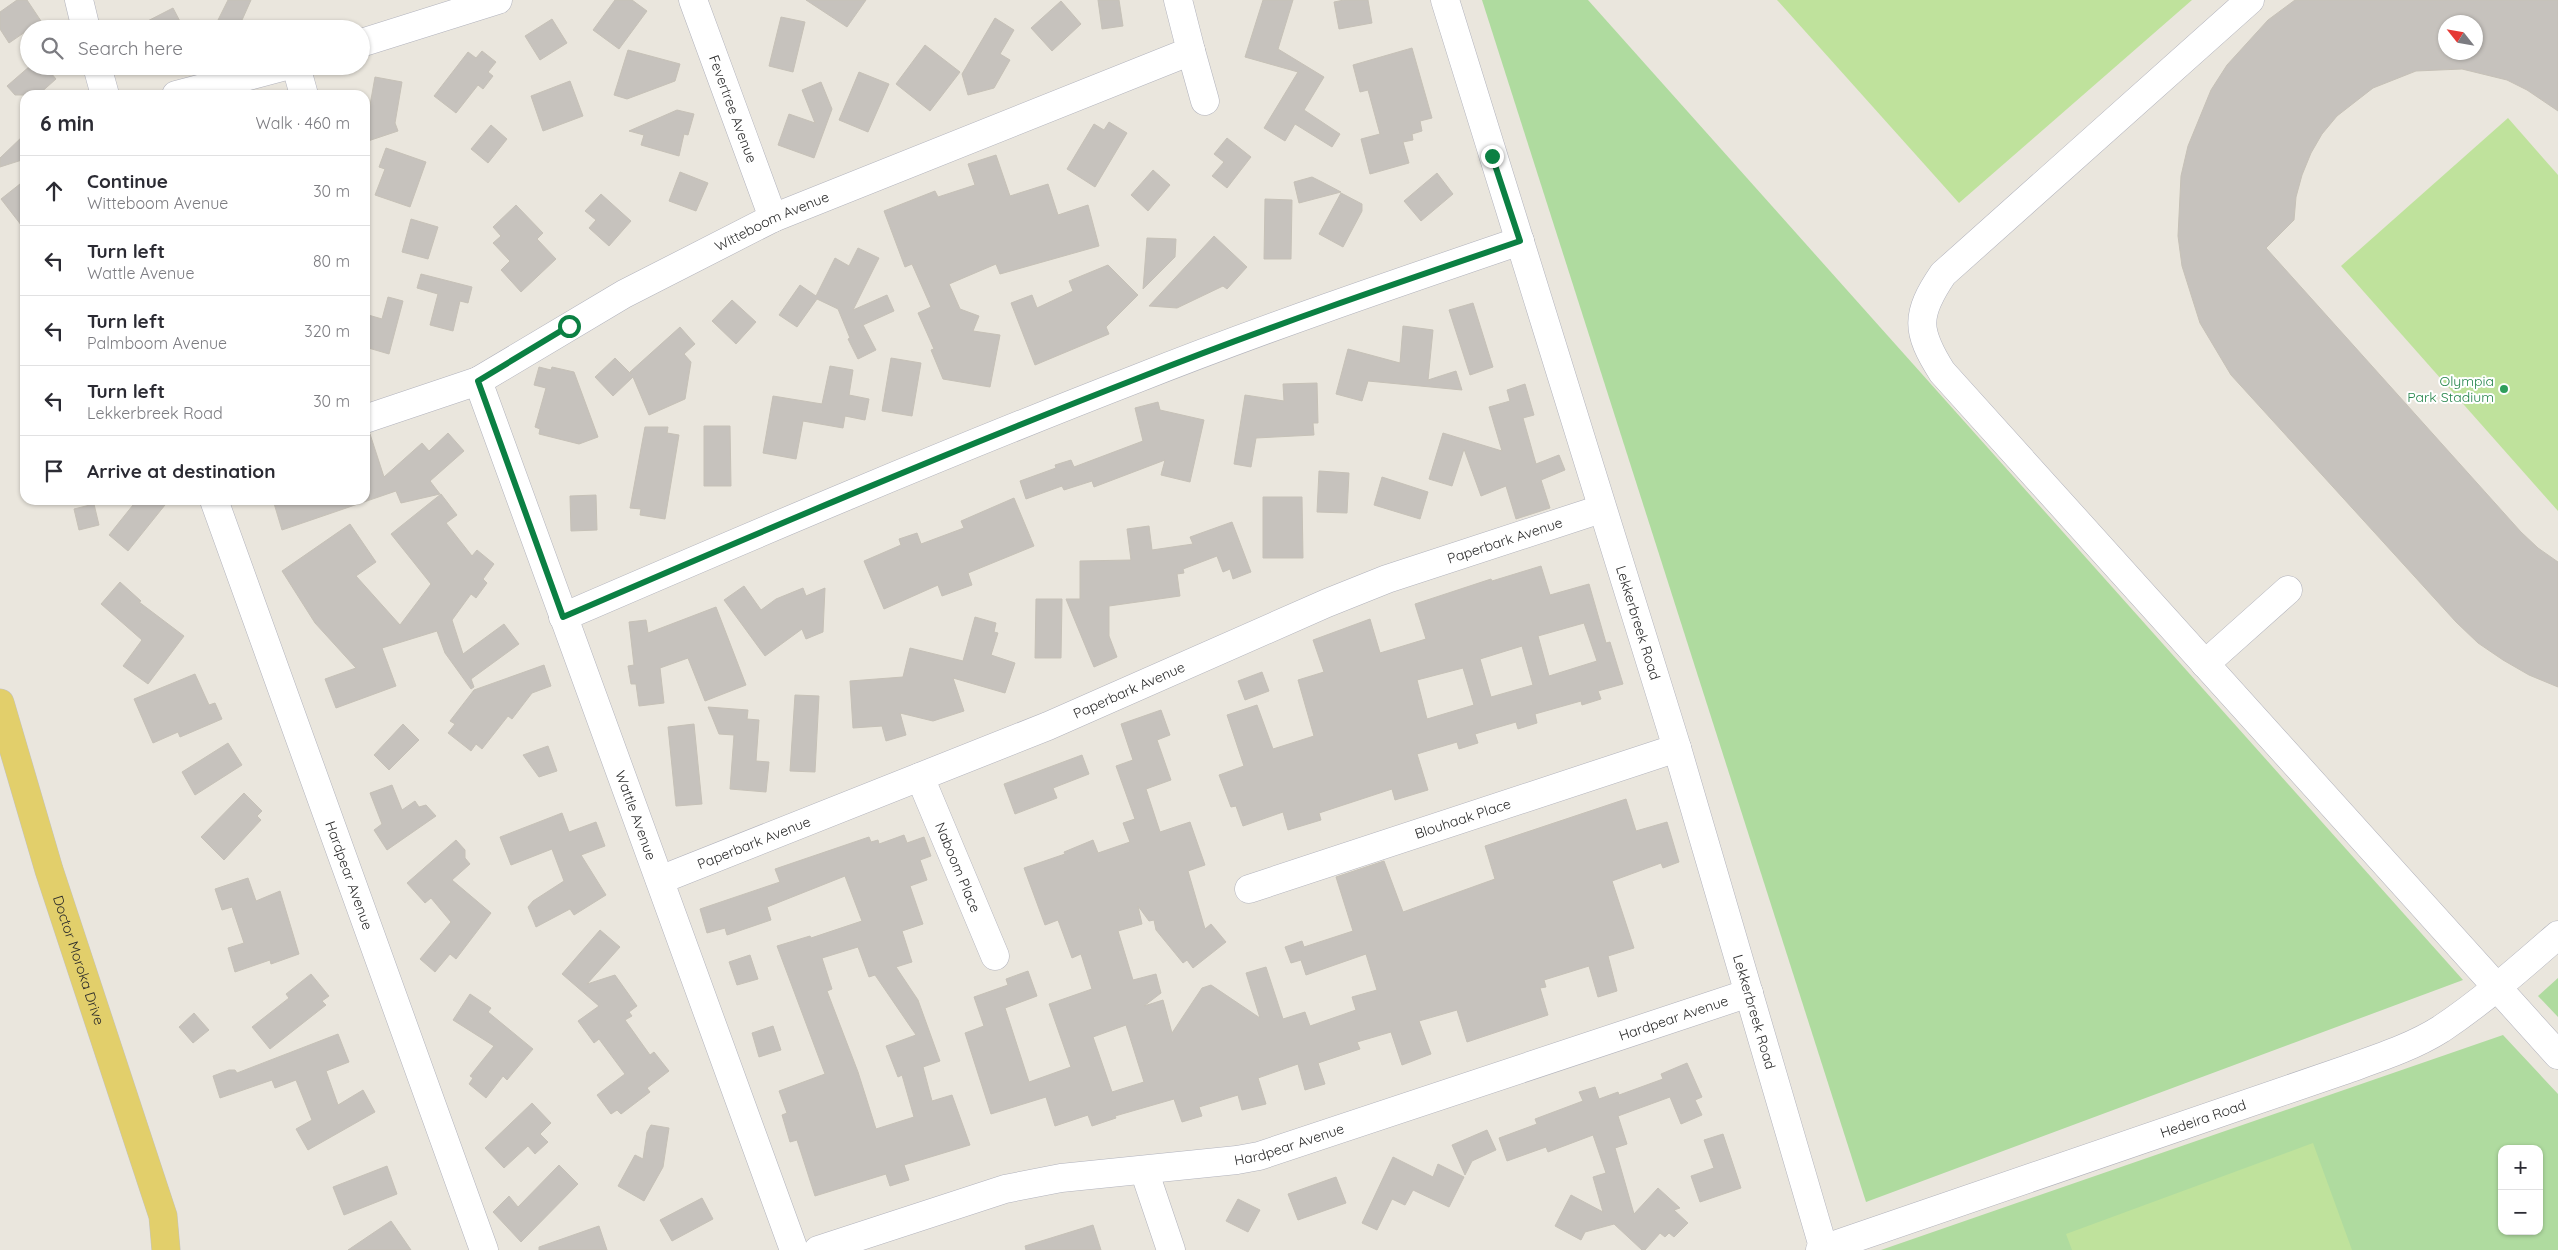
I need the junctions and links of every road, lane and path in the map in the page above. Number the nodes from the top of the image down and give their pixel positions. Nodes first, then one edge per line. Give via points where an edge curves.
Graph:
1 (78, 0) edge
2 (498, 0) edge
3 (693, 0) edge
4 (1178, 0) edge
5 (1445, 0) edge
6 (2250, 0) edge
7 (84, 20) edge
8 (370, 40) edge
9 (1190, 51) junction
10 (99, 75) edge
11 (252, 75) edge
12 (298, 75) edge
13 (104, 90) edge
14 (195, 90) edge
15 (303, 90) edge
16 (1205, 101) dead end
17 (773, 218) junction
18 (1520, 241) junction
19 (478, 381) junction
20 (370, 417) edge
21 (216, 505) edge
22 (1601, 509) junction
23 (2288, 590) dead end
24 (563, 617) junction
25 (2204, 664) junction
26 (0, 704) edge
27 (1677, 748) junction
28 (920, 777) junction
29 (660, 880) junction
30 (1249, 889) dead end
31 (2558, 935) edge
32 (995, 956) dead end
33 (2497, 989) junction
34 (1749, 993) junction
35 (2558, 1055) edge
36 (1144, 1170) junction
37 (162, 1216) junction
38 (166, 1250) edge
39 (183, 1250) edge
40 (484, 1250) edge
41 (794, 1250) edge
42 (818, 1250) edge
43 (1171, 1250) edge
44 (1822, 1250) edge

1 - 7 street
2 - 8 street
3 - 17 street, Fevertree Avenue
4 - 9 street
5 - 18 street, Lekkerbreek Road
6 - 25 street via 1943,274 1928,296 1921,324 1926,347 1942,372
9 - 16 street
9 - 17 street, Witteboom Avenue
10 - 13 street
11 - 14 street
12 - 15 street
17 - 19 street, Witteboom Avenue via 624,294
18 - 22 street, Lekkerbreek Road
18 - 24 street via 1302,316 1136,379 878,482
19 - 20 street, Witteboom Avenue
19 - 24 street, Wattle Avenue
21 - 40 street, Hardpear Avenue
22 - 27 street, Lekkerbreek Road
22 - 28 street, Paperbark Avenue via 1387,579 1048,726
23 - 25 street
24 - 29 street, Wattle Avenue
25 - 33 street
26 - 37 main road, Doctor Moroka Drive via 49,870
27 - 30 street, Blouhaak Place
27 - 34 street, Lekkerbreek Road
28 - 29 street, Paperbark Avenue
28 - 32 street, Naboom Place
29 - 41 street, Wattle Avenue
31 - 33 street, Hedeira Road
33 - 35 street
33 - 44 street, Hedeira Road via 2440,1030 2358,1065
34 - 36 street, Hardpear Avenue via 1259,1156
34 - 44 street, Lekkerbreek Road
36 - 42 street, Hardpear Avenue via 1061,1178 1005,1189
36 - 43 street
37 - 38 main road, Doctor Moroka Drive
37 - 39 main road, Doctor Moroka Drive

